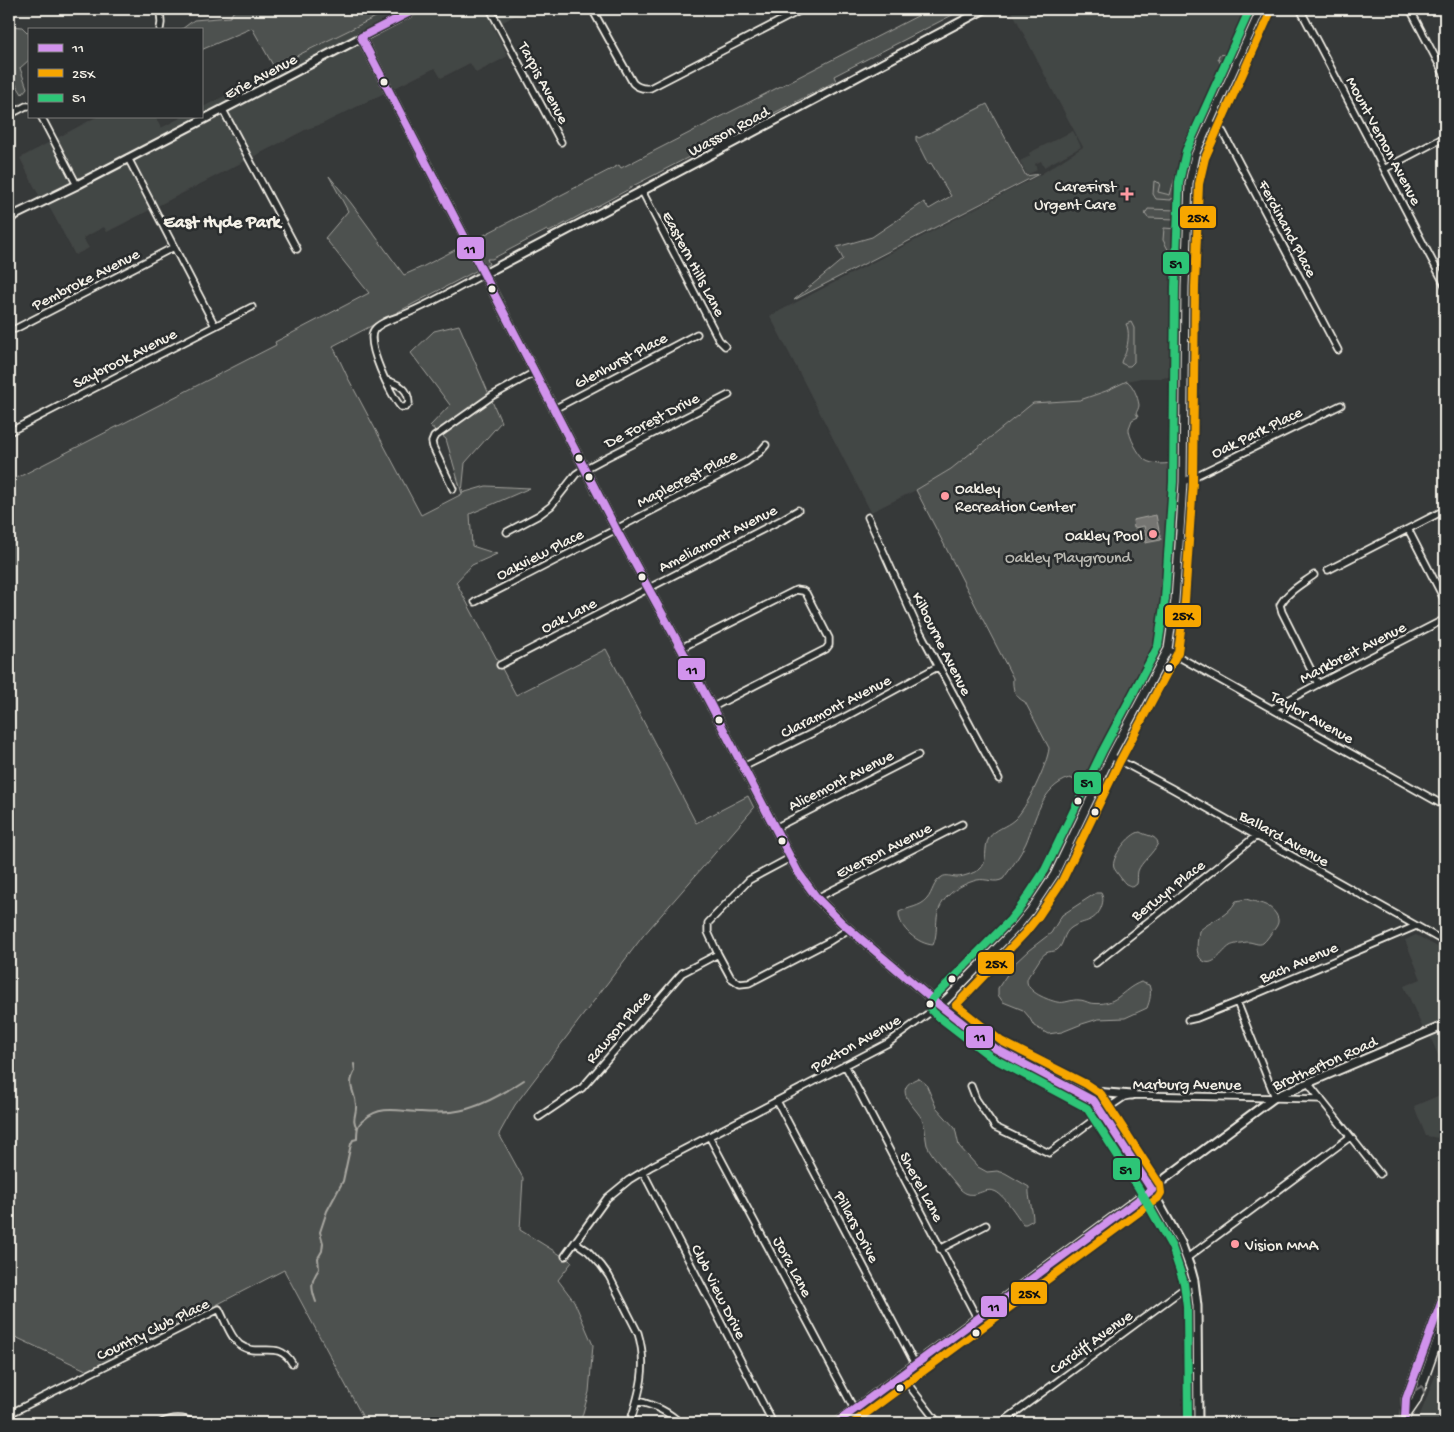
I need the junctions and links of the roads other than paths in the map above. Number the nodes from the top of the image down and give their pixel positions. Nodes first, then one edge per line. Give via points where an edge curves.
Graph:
1 (160, 9) edge
2 (416, 9) edge
3 (490, 9) edge
4 (592, 9) edge
5 (803, 9) edge
6 (985, 9) edge
7 (1261, 9) edge
8 (1300, 9) edge
9 (1410, 9) edge
10 (160, 28) edge
11 (361, 37) junction
12 (1445, 76) edge
13 (27, 106) edge
14 (223, 110) junction
15 (9, 115) edge
16 (42, 118) edge
17 (1210, 124) junction
18 (1445, 137) edge
19 (561, 142) dead end
20 (128, 158) junction
21 (1384, 169) junction
22 (77, 185) junction
23 (642, 192) junction
24 (9, 218) edge
25 (174, 247) junction
26 (297, 249) dead end
27 (484, 274) junction
28 (1445, 284) edge
29 (252, 307) dead end
30 (215, 326) junction
31 (9, 330) edge
32 (697, 334) dead end
33 (725, 346) dead end
34 (1338, 350) dead end
35 (535, 372) junction
36 (386, 380) junction
37 (730, 394) dead end
38 (1341, 405) dead end
39 (554, 409) junction
40 (9, 432) edge
41 (766, 445) dead end
42 (585, 469) junction
43 (1182, 482) junction
44 (453, 489) dead end
45 (798, 510) dead end
46 (1445, 510) edge
47 (868, 517) dead end
48 (616, 529) junction
49 (1408, 529) junction
50 (507, 532) dead end
51 (1328, 570) dead end
52 (1314, 575) dead end
53 (648, 588) junction
54 (1445, 601) edge
55 (475, 602) dead end
56 (1445, 619) edge
57 (681, 648) junction
58 (1168, 650) junction
59 (500, 665) dead end
60 (939, 666) junction
61 (1318, 684) junction
62 (711, 708) junction
63 (1272, 709) junction
64 (918, 755) dead end
65 (1111, 756) junction
66 (743, 767) junction
67 (999, 779) dead end
68 (1445, 806) edge
69 (962, 824) dead end
70 (775, 828) junction
71 (1256, 836) junction
72 (790, 858) junction
73 (817, 898) junction
74 (1416, 926) junction
75 (849, 929) junction
76 (1445, 942) edge
77 (718, 954) junction
78 (1096, 963) dead end
79 (1237, 1002) junction
80 (940, 1004) junction
81 (1188, 1020) dead end
82 (1445, 1025) edge
83 (844, 1065) junction
84 (1308, 1083) junction
85 (971, 1086) dead end
86 (1081, 1093) junction
87 (1132, 1095) junction
88 (1275, 1097) junction
89 (1320, 1099) junction
90 (777, 1101) junction
91 (1102, 1112) junction
92 (539, 1117) dead end
93 (710, 1136) junction
94 (1350, 1137) junction
95 (643, 1172) junction
96 (1380, 1174) dead end
97 (1152, 1190) junction
98 (986, 1225) dead end
99 (575, 1242) junction
100 (940, 1248) junction
101 (565, 1256) dead end
102 (1187, 1258) junction
103 (1194, 1281) junction
104 (1445, 1292) edge
105 (977, 1318) junction
106 (1445, 1320) edge
107 (292, 1363) dead end
108 (915, 1364) junction
109 (901, 1375) junction
110 (637, 1401) junction
111 (854, 1409) junction
112 (9, 1414) edge
113 (1404, 1420) edge
114 (162, 1423) edge
115 (195, 1423) edge
116 (630, 1423) edge
117 (680, 1423) edge
118 (774, 1423) edge
119 (836, 1423) edge
120 (938, 1423) edge
121 (1001, 1423) edge
122 (1198, 1423) edge

1 - 10 street
2 - 11 street, Erie Avenue
3 - 19 street, Tarpis Avenue
4 - 5 street via 631,81 640,88 650,88
6 - 23 street, Wasson Road
7 - 17 street, Paxton Avenue
8 - 21 street, Mount Vernon Avenue
9 - 12 street
11 - 14 street, Erie Avenue
11 - 27 street
13 - 15 street
14 - 20 street, Erie Avenue
14 - 26 street
16 - 22 street
17 - 34 street, Ferdinand Place via 1223,132
17 - 43 street, Paxton Avenue via 1194,158 1189,183
18 - 21 street
20 - 22 street, Erie Avenue
20 - 25 street
21 - 28 street, Mount Vernon Avenue
22 - 24 street, Erie Avenue
23 - 27 street, Wasson Road
23 - 33 street, Eastern Hills Lane
25 - 30 street
25 - 31 street, Pembroke Avenue
27 - 35 street
27 - 36 street via 374,329 374,353
29 - 30 street, Saybrook Avenue
30 - 40 street, Saybrook Avenue
32 - 39 street, Glenhurst Place
35 - 39 street
35 - 44 street via 492,396 434,437 433,447
36 - 36 street via 396,402 406,407 409,398 404,389
37 - 42 street, De Forest Drive
38 - 43 street, Oak Park Place
39 - 42 street
41 - 48 street, Maplecrest Place via 754,457
42 - 48 street
42 - 50 street, De Forest Drive via 576,474 539,515
43 - 58 street, Paxton Avenue via 1176,590
45 - 53 street, Ameliamont Avenue
46 - 49 street
47 - 60 street, Kilbourne Avenue via 907,606
48 - 53 street
48 - 55 street, Oakview Place
49 - 51 street
49 - 54 street
52 - 61 street via 1283,599 1280,605
53 - 57 street
53 - 59 street, Oak Lane
56 - 61 street, Markbreit Avenue
57 - 62 street
57 - 62 street via 796,590 806,593 818,615 830,642 826,650
58 - 63 street, Taylor Avenue
58 - 65 street, Paxton Avenue
60 - 66 street, Claramont Avenue
60 - 67 street, Kilbourne Avenue
61 - 63 street, Markbreit Avenue
62 - 66 street
63 - 68 street, Taylor Avenue
64 - 70 street, Alicemont Avenue
65 - 71 street, Ballard Avenue
65 - 80 street, Paxton Avenue via 1043,893 1016,927
66 - 70 street
69 - 73 street, Everson Avenue
70 - 72 street
71 - 74 street, Ballard Avenue
71 - 78 street, Berwyn Place
72 - 73 street
72 - 77 street via 749,880 710,920 707,928
73 - 75 street
74 - 76 street, Ballard Avenue
74 - 79 street, Bach Avenue
75 - 77 street via 745,984 731,978
75 - 80 street
77 - 92 street, Rawson Place via 682,973 582,1088
79 - 81 street, Bach Avenue
79 - 88 street
80 - 83 street, Paxton Avenue via 894,1039
80 - 86 street via 996,1049
82 - 84 street, Brotherton Road
83 - 90 street, Paxton Avenue
83 - 100 street, Sherel Lane
84 - 88 street, Brotherton Road
84 - 89 street
85 - 91 street, Marburg Avenue via 995,1127 1049,1153
86 - 87 street
86 - 91 street
87 - 88 street, Marburg Avenue
87 - 91 street, Marburg Avenue
88 - 89 street, Marburg Avenue
88 - 97 street, Brotherton Road
89 - 94 street
90 - 93 street, Paxton Avenue
90 - 108 street, Pillars Drive
91 - 97 street
93 - 95 street, Paxton Avenue
93 - 111 street, Jora Lane
94 - 96 street
94 - 102 street
95 - 99 street, Paxton Avenue via 606,1198
95 - 118 street, Club View Drive
97 - 102 street
97 - 105 street, Brotherton Road
98 - 100 street
99 - 101 street, Paxton Avenue
99 - 110 street via 588,1251 609,1276 638,1333 643,1364
100 - 105 street, Sherel Lane
102 - 103 street
103 - 121 street, Cardiff Avenue
103 - 122 street
104 - 113 main road via 1406,1399
105 - 108 street, Brotherton Road
113 -> 106 main road via 1416,1401
107 - 112 street, Country Club Place via 276,1350 250,1350 239,1344 219,1308
108 - 109 street, Brotherton Road
109 - 111 street, Brotherton Road
109 - 120 street
110 - 116 street
110 - 117 street via 658,1407
111 - 119 street, Brotherton Road
114 - 115 street via 181,1418

